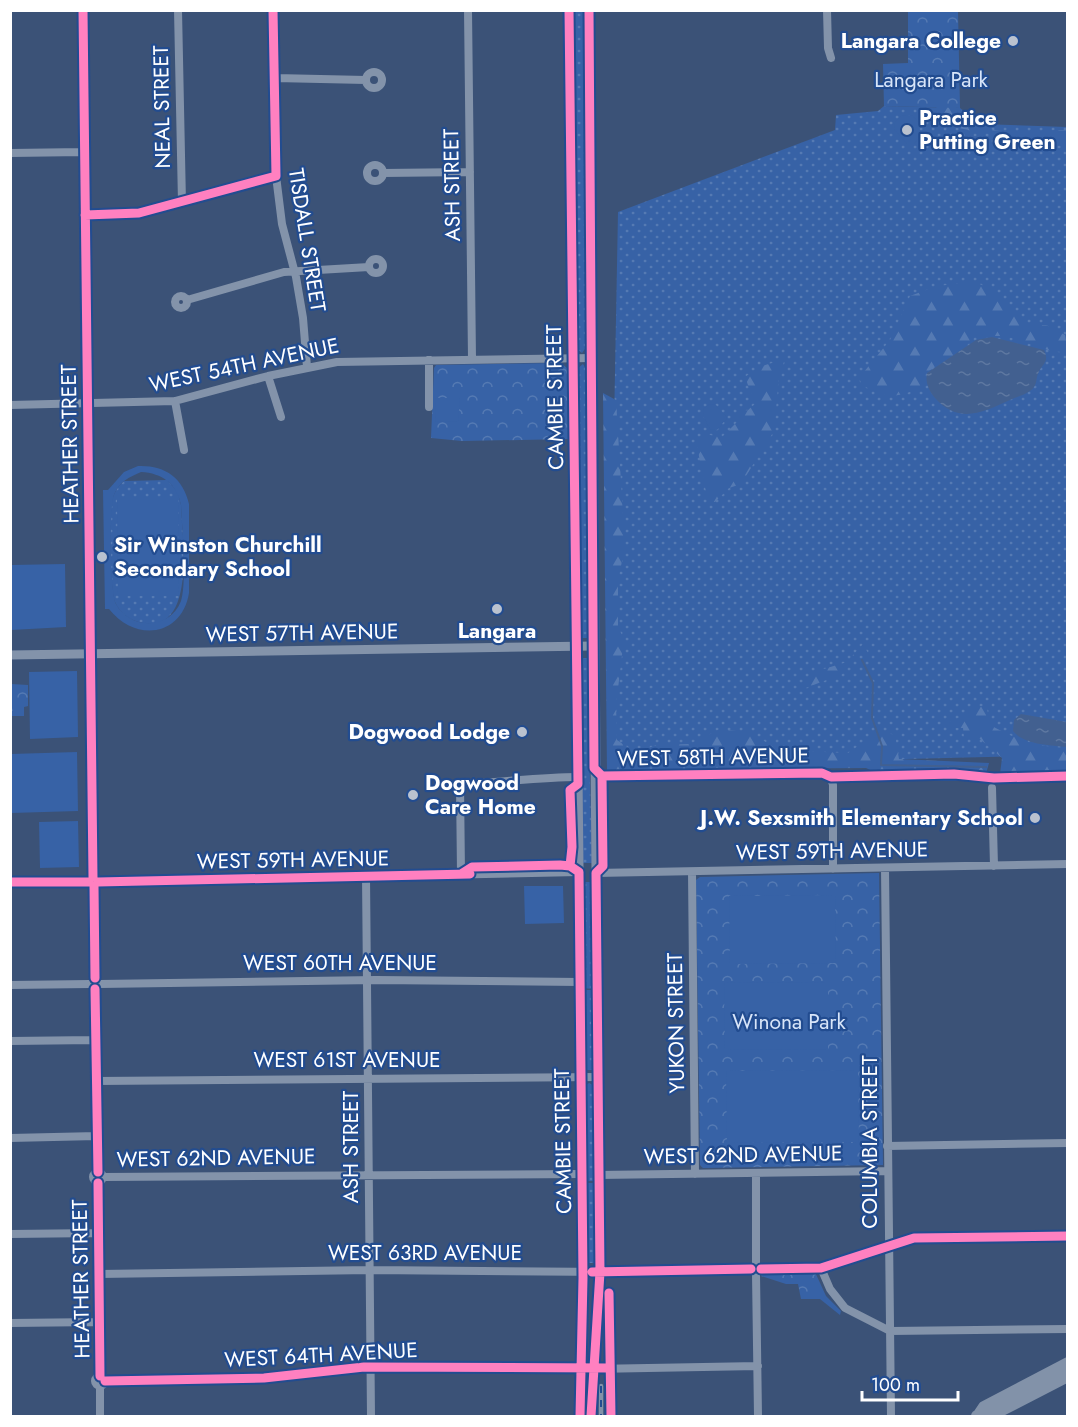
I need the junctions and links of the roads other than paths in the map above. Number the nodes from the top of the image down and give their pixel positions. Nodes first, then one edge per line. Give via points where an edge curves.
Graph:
1 (83, 10) edge
2 (178, 10) edge
3 (273, 10) edge
4 (468, 10) edge
5 (569, 10) edge
6 (589, 10) edge
7 (827, 10) edge
8 (831, 58) dead end
9 (274, 78) junction
10 (366, 80) dead end
11 (84, 152) junction
12 (10, 153) edge
13 (470, 172) junction
14 (383, 173) dead end
15 (276, 176) junction
16 (182, 203) junction
17 (86, 215) junction
18 (369, 267) dead end
19 (294, 271) junction
20 (187, 300) dead end
21 (573, 358) junction
22 (593, 358) junction
23 (472, 359) junction
24 (429, 360) junction
25 (307, 366) junction
26 (268, 376) junction
27 (175, 402) junction
28 (88, 404) junction
29 (10, 405) edge
30 (429, 407) dead end
31 (281, 417) dead end
32 (183, 450) dead end
33 (594, 646) junction
34 (576, 647) junction
35 (91, 654) junction
36 (10, 655) edge
37 (595, 776) junction
38 (578, 777) junction
39 (992, 788) dead end
40 (1068, 864) edge
41 (994, 866) junction
42 (885, 868) junction
43 (833, 869) junction
44 (692, 872) junction
45 (584, 873) junction
46 (461, 874) junction
47 (366, 876) junction
48 (10, 882) edge
49 (94, 882) junction
50 (368, 980) junction
51 (580, 982) junction
52 (95, 984) junction
53 (10, 985) edge
54 (95, 1040) junction
55 (10, 1041) edge
56 (369, 1077) junction
57 (581, 1077) junction
58 (598, 1077) junction
59 (96, 1081) junction
60 (97, 1136) junction
61 (10, 1138) edge
62 (1068, 1143) edge
63 (887, 1146) junction
64 (887, 1171) junction
65 (756, 1173) junction
66 (370, 1174) junction
67 (582, 1174) junction
68 (695, 1174) junction
69 (598, 1175) junction
70 (99, 1177) junction
71 (98, 1233) junction
72 (10, 1234) edge
73 (1068, 1236) edge
74 (888, 1245) junction
75 (821, 1268) junction
76 (756, 1269) junction
77 (370, 1270) junction
78 (582, 1272) junction
79 (600, 1272) junction
80 (99, 1274) junction
81 (99, 1322) junction
82 (10, 1323) edge
83 (1068, 1329) edge
84 (890, 1331) junction
85 (1068, 1363) edge
86 (371, 1366) junction
87 (758, 1366) junction
88 (580, 1369) junction
89 (593, 1369) junction
90 (1068, 1376) edge
91 (102, 1381) junction
92 (100, 1416) edge
93 (371, 1416) edge
94 (580, 1416) edge
95 (591, 1416) edge
96 (758, 1416) edge
97 (891, 1416) edge
98 (977, 1416) edge

1 - 11 street, HEATHER STREET
2 - 16 street, NEAL STREET
3 - 9 street, TISDALL STREET
4 - 13 street, ASH STREET
5 - 21 main road, CAMBIE STREET
6 - 22 main road, CAMBIE STREET
7 - 8 street
9 - 10 street
9 - 15 street, TISDALL STREET
11 - 12 street
11 - 17 street, HEATHER STREET
13 - 14 street
13 - 23 street, ASH STREET
15 - 16 street
15 - 19 street, TISDALL STREET via 282,224
16 - 17 street via 139,213
17 - 28 street, HEATHER STREET
18 - 19 street
19 - 20 street
19 - 25 street, TISDALL STREET
21 - 22 street, WEST 54TH AVENUE
21 - 23 street, WEST 54TH AVENUE
21 - 34 main road, CAMBIE STREET
22 - 33 main road, CAMBIE STREET
23 - 24 street, WEST 54TH AVENUE
24 - 25 street, WEST 54TH AVENUE
24 - 30 street
25 - 26 street, WEST 54TH AVENUE
26 - 27 street, WEST 54TH AVENUE
26 - 31 street
27 - 28 street, WEST 54TH AVENUE
27 - 32 street
28 - 29 street, WEST 54TH AVENUE
28 - 35 street, HEATHER STREET
33 - 34 street, WEST 57TH AVENUE
33 - 37 main road, CAMBIE STREET
34 - 35 street, WEST 57TH AVENUE
34 - 38 main road, CAMBIE STREET
35 - 36 street, WEST 57TH AVENUE
35 - 49 street, HEATHER STREET
37 - 43 street, WEST 58TH AVENUE via 822,773 831,777
37 - 45 main road, CAMBIE STREET
38 - 45 main road, CAMBIE STREET
38 - 46 street via 460,784
39 - 41 street
40 - 41 street, WEST 59TH AVENUE
41 - 42 street, WEST 59TH AVENUE
42 - 43 street, WEST 59TH AVENUE
42 - 63 street, COLUMBIA STREET
43 - 44 street, WEST 59TH AVENUE
44 - 45 street, WEST 59TH AVENUE
44 - 68 street, YUKON STREET
45 - 46 street, WEST 59TH AVENUE
45 - 51 main road, CAMBIE STREET
45 - 58 main road, CAMBIE STREET
46 - 47 street, WEST 59TH AVENUE
47 - 49 street, WEST 59TH AVENUE
47 - 50 street, ASH STREET
48 - 49 street, WEST 59TH AVENUE
49 - 52 street, HEATHER STREET
50 - 51 street, WEST 60TH AVENUE
50 - 52 street, WEST 60TH AVENUE
50 - 56 street, ASH STREET
51 - 57 main road, CAMBIE STREET
52 - 53 street, WEST 60TH AVENUE
52 - 54 street, HEATHER STREET
54 - 55 street
54 - 59 street, HEATHER STREET
56 - 57 street, WEST 61ST AVENUE
56 - 59 street, WEST 61ST AVENUE
56 - 66 street, ASH STREET
57 - 58 street, WEST 61ST AVENUE
57 - 67 main road, CAMBIE STREET
58 - 69 main road, CAMBIE STREET
59 - 60 street, HEATHER STREET
60 - 61 street, WEST 62ND AVENUE
60 - 70 street, HEATHER STREET
62 - 63 street
63 - 64 street, COLUMBIA STREET
64 - 65 street, WEST 62ND AVENUE
64 - 74 street, COLUMBIA STREET
65 - 68 street, WEST 62ND AVENUE
65 - 76 street
66 - 67 street, WEST 62ND AVENUE
66 - 70 street, WEST 62ND AVENUE
66 - 77 street, ASH STREET
67 - 78 main road, CAMBIE STREET
68 - 69 street, WEST 62ND AVENUE
69 - 79 main road, CAMBIE STREET
70 - 71 street, HEATHER STREET
71 - 72 street
71 - 80 street, HEATHER STREET
73 - 74 street, WEST 63RD AVENUE via 914,1238
74 - 75 street, WEST 63RD AVENUE
74 - 84 street, COLUMBIA STREET
75 - 76 street, WEST 63RD AVENUE
75 - 84 street via 830,1289 845,1308
76 - 79 street, WEST 63RD AVENUE
76 - 87 street
77 - 78 street, WEST 63RD AVENUE
77 - 80 street, WEST 63RD AVENUE
77 - 86 street, ASH STREET
78 - 79 street, WEST 63RD AVENUE
78 - 88 main road, CAMBIE STREET
79 - 89 main road, CAMBIE STREET
80 - 81 street, HEATHER STREET
81 - 82 street
81 - 91 street, HEATHER STREET
83 - 84 street
84 - 97 street, COLUMBIA STREET
85 - 98 main road via 984,1407
86 - 88 street, WEST 64TH AVENUE
86 - 91 street, WEST 64TH AVENUE via 264,1378
86 - 93 street, ASH STREET
87 - 89 street, WEST 64TH AVENUE
87 - 96 street
88 - 89 street, WEST 64TH AVENUE
88 - 94 main road, CAMBIE STREET
89 - 95 main road, CAMBIE STREET
90 - 98 main road via 990,1416
91 - 92 street, HEATHER STREET

